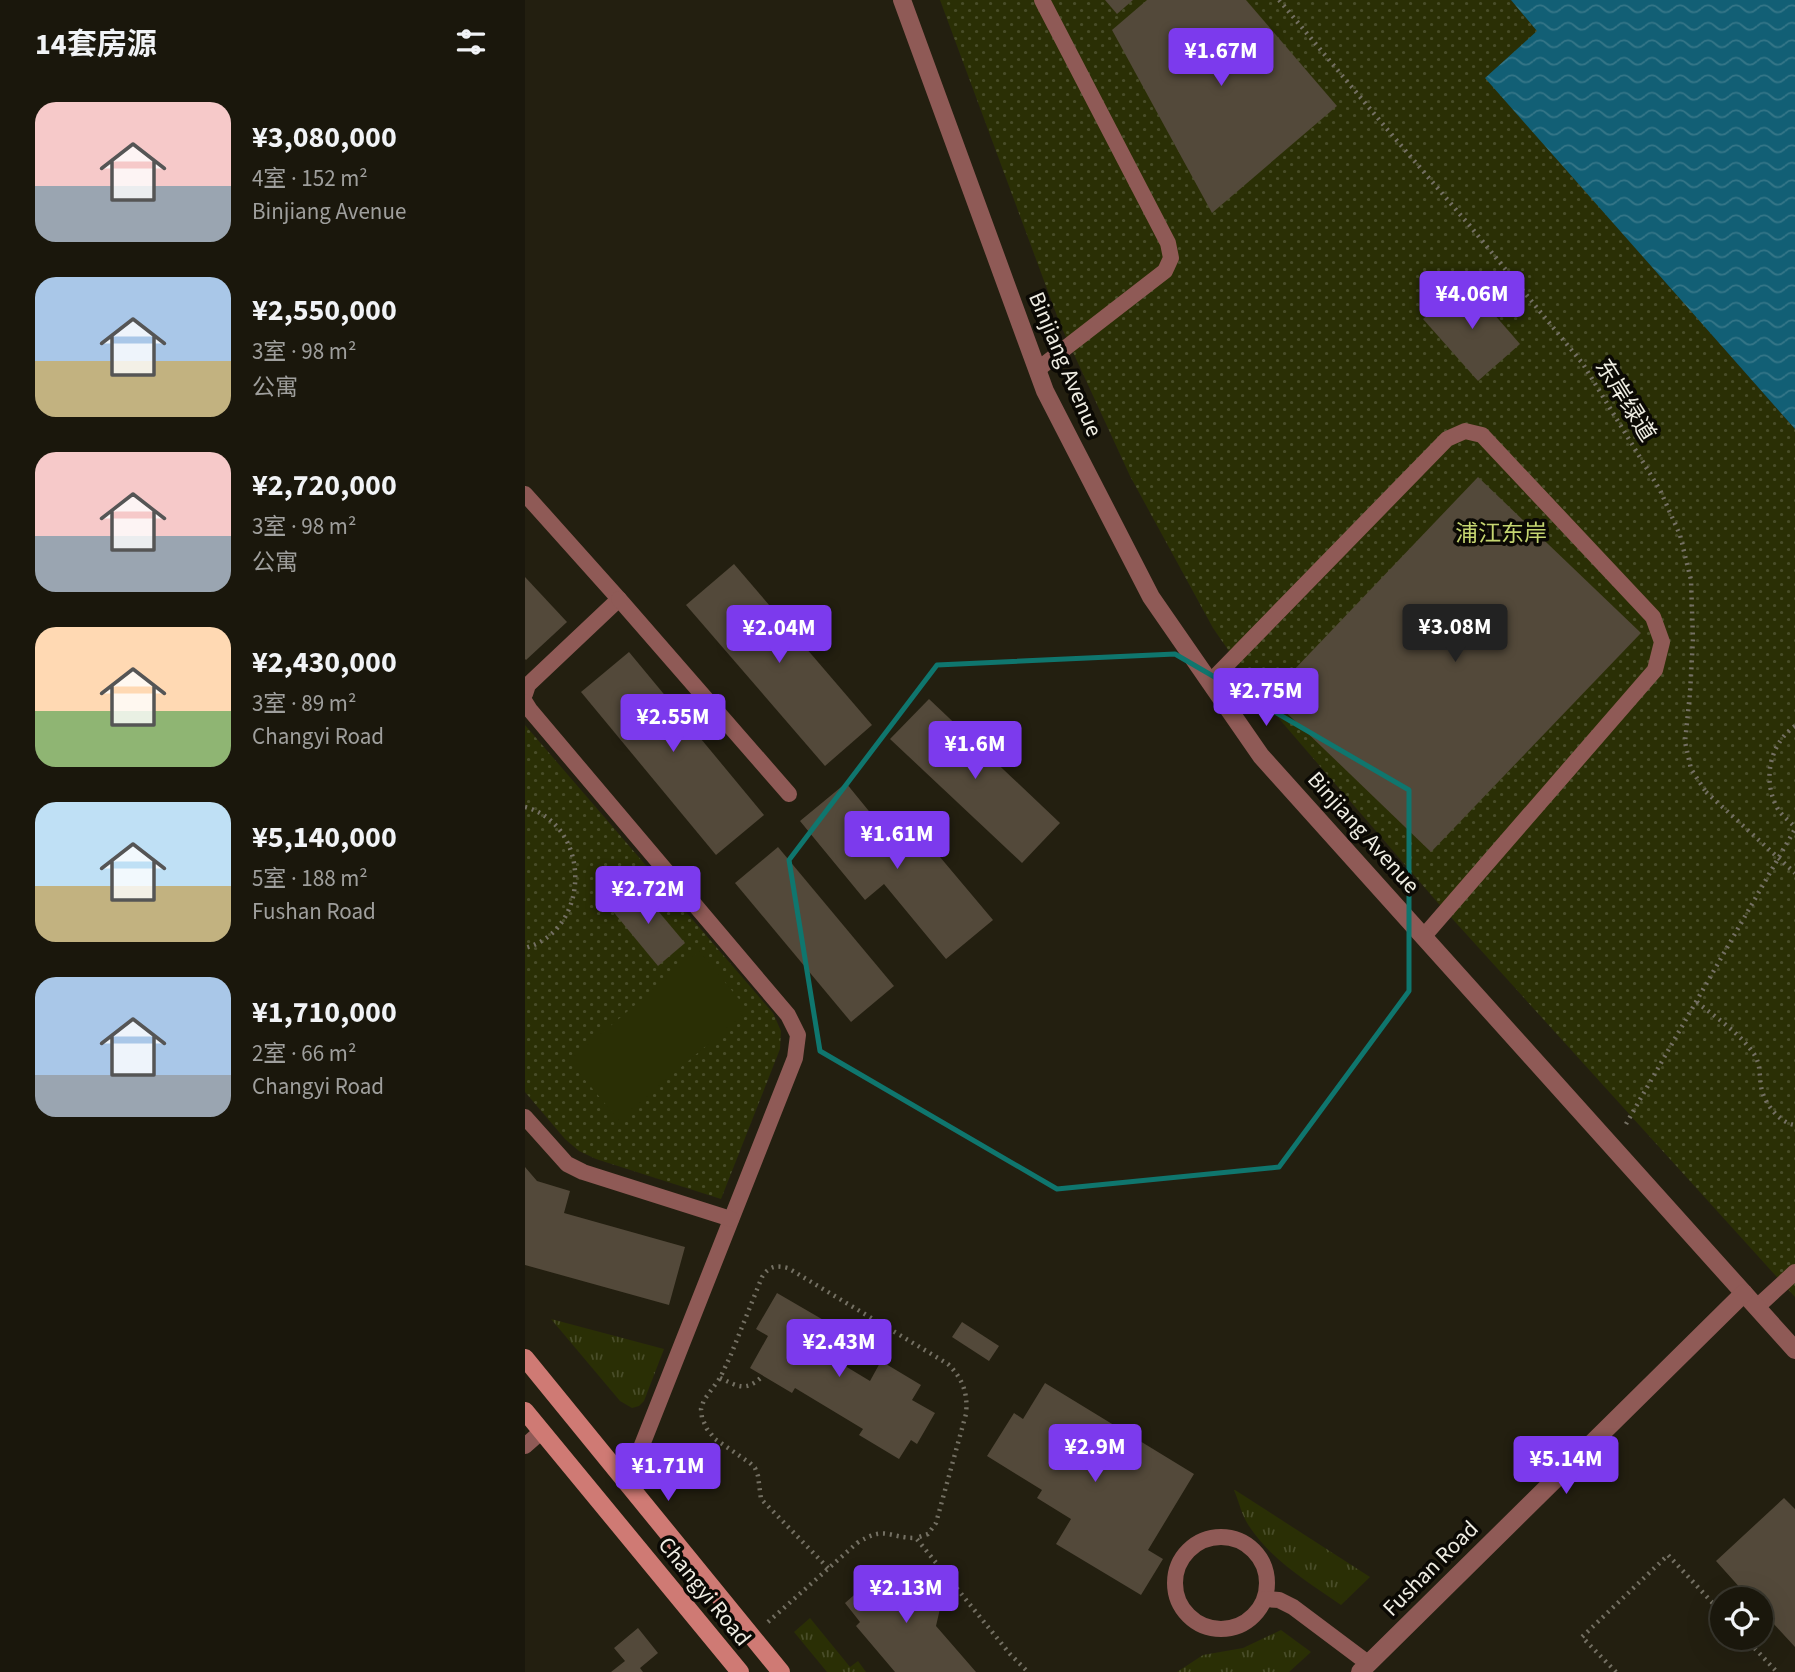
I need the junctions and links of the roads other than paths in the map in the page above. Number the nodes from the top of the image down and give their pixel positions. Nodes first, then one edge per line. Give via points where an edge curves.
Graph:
1 (902, 0) edge
2 (1042, 0) edge
3 (1037, 370) junction
4 (525, 494) edge
5 (619, 598) junction
6 (1210, 682) junction
7 (525, 694) edge
8 (525, 702) edge
9 (789, 794) dead end
10 (1424, 936) junction
11 (525, 1117) edge
12 (731, 1219) junction
13 (1795, 1272) edge
14 (1744, 1293) junction
15 (1757, 1307) junction
16 (1795, 1350) edge
17 (525, 1359) edge
18 (525, 1410) edge
19 (542, 1431) junction
20 (525, 1446) edge
21 (627, 1483) junction
22 (1265, 1599) junction
23 (1365, 1668) edge
24 (740, 1672) edge
25 (781, 1672) edge

1 - 3 street, Binjiang Avenue
2 - 3 lane via 1168,243 1171,258 1165,271
3 - 6 street, Binjiang Avenue via 1151,597
4 - 5 lane
5 - 7 lane via 528,685
5 - 9 lane
6 - 10 street, Binjiang Avenue via 1261,756
6 - 10 lane via 1447,439 1465,431 1482,435 1653,617 1662,642 1655,670
8 - 12 lane via 788,1015 798,1035 795,1058
10 - 14 street, Binjiang Avenue
11 - 12 lane via 566,1164
12 - 21 lane
13 - 15 lane
14 - 15 street, Binjiang Avenue
14 - 23 street, Fushan Road
15 - 16 street, Binjiang Avenue
17 - 21 main road, Changyi Road
18 - 19 main road, Changyi Road
19 - 20 lane
19 - 24 main road, Changyi Road
21 - 25 main road, Changyi Road
22 - 22 lane via 1266,1569 1248,1545 1234,1538 1203,1540 1180,1560 1175,1591 1186,1613 1202,1626 1217,1630 1247,1623
22 - 23 lane via 1293,1607

